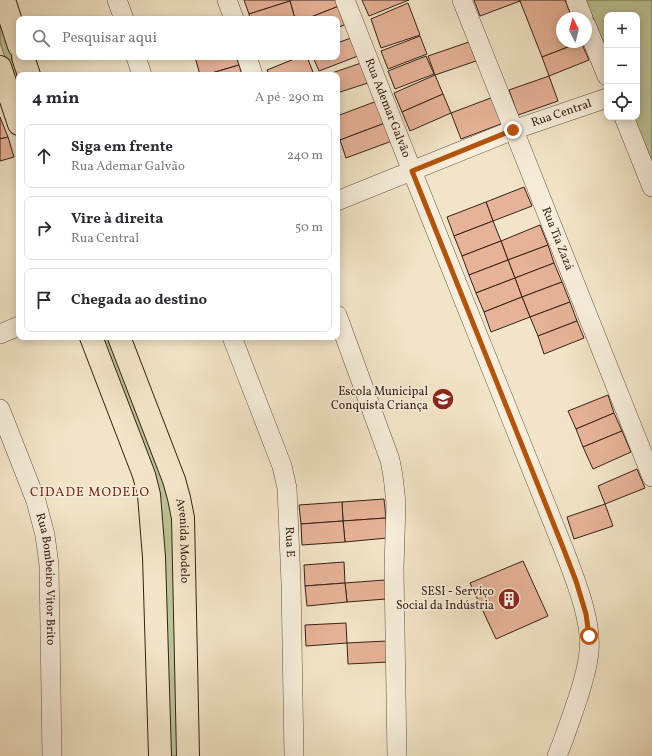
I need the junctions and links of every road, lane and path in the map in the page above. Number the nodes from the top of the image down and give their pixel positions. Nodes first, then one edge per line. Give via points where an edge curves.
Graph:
1 (4, 0) edge
2 (117, 0) edge
3 (227, 0) edge
4 (345, 0) edge
5 (462, 0) edge
6 (576, 0) edge
7 (581, 12) edge
8 (123, 16) edge
9 (233, 16) edge
10 (16, 37) edge
11 (592, 40) edge
12 (24, 60) edge
13 (137, 60) edge
14 (248, 60) edge
15 (0, 67) edge
16 (604, 69) edge
17 (28, 72) edge
18 (141, 72) edge
19 (252, 72) edge
20 (604, 99) edge
21 (16, 115) edge
22 (625, 120) edge
23 (513, 130) junction
24 (412, 171) junction
25 (652, 187) edge
26 (340, 200) edge
27 (340, 323) edge
28 (16, 327) edge
29 (0, 334) edge
30 (92, 340) edge
31 (120, 340) edge
32 (233, 340) edge
33 (0, 409) edge
34 (652, 477) edge
35 (52, 756) edge
36 (160, 756) edge
37 (188, 756) edge
38 (294, 756) edge
39 (397, 756) edge
40 (557, 756) edge

1 - 10 main road
2 - 8 street
3 - 9 street
4 - 24 street, Rua Ademar Galvão
5 - 23 street, Rua Tia Zazá
6 - 7 street
11 - 16 street
12 - 17 main road
13 - 18 street
14 - 19 street
15 - 21 main road
20 - 23 street, Rua Central
22 - 25 street
23 - 24 street, Rua Central
23 - 34 street, Rua Tia Zazá
24 - 26 street, Rua Central
24 - 40 street, Rua Ademar Galvão via 564,550 586,614 590,650 586,673
27 - 39 street via 390,460 393,476 396,503 394,569
28 - 29 street
30 - 36 main road via 144,475 149,495 154,557
31 - 37 main road, Avenida Modelo via 174,480 183,518
32 - 38 street, Rua E via 280,458 287,488 292,582
33 - 35 street, Rua Bombeiro Vitor Brito via 36,501 45,535 48,565

